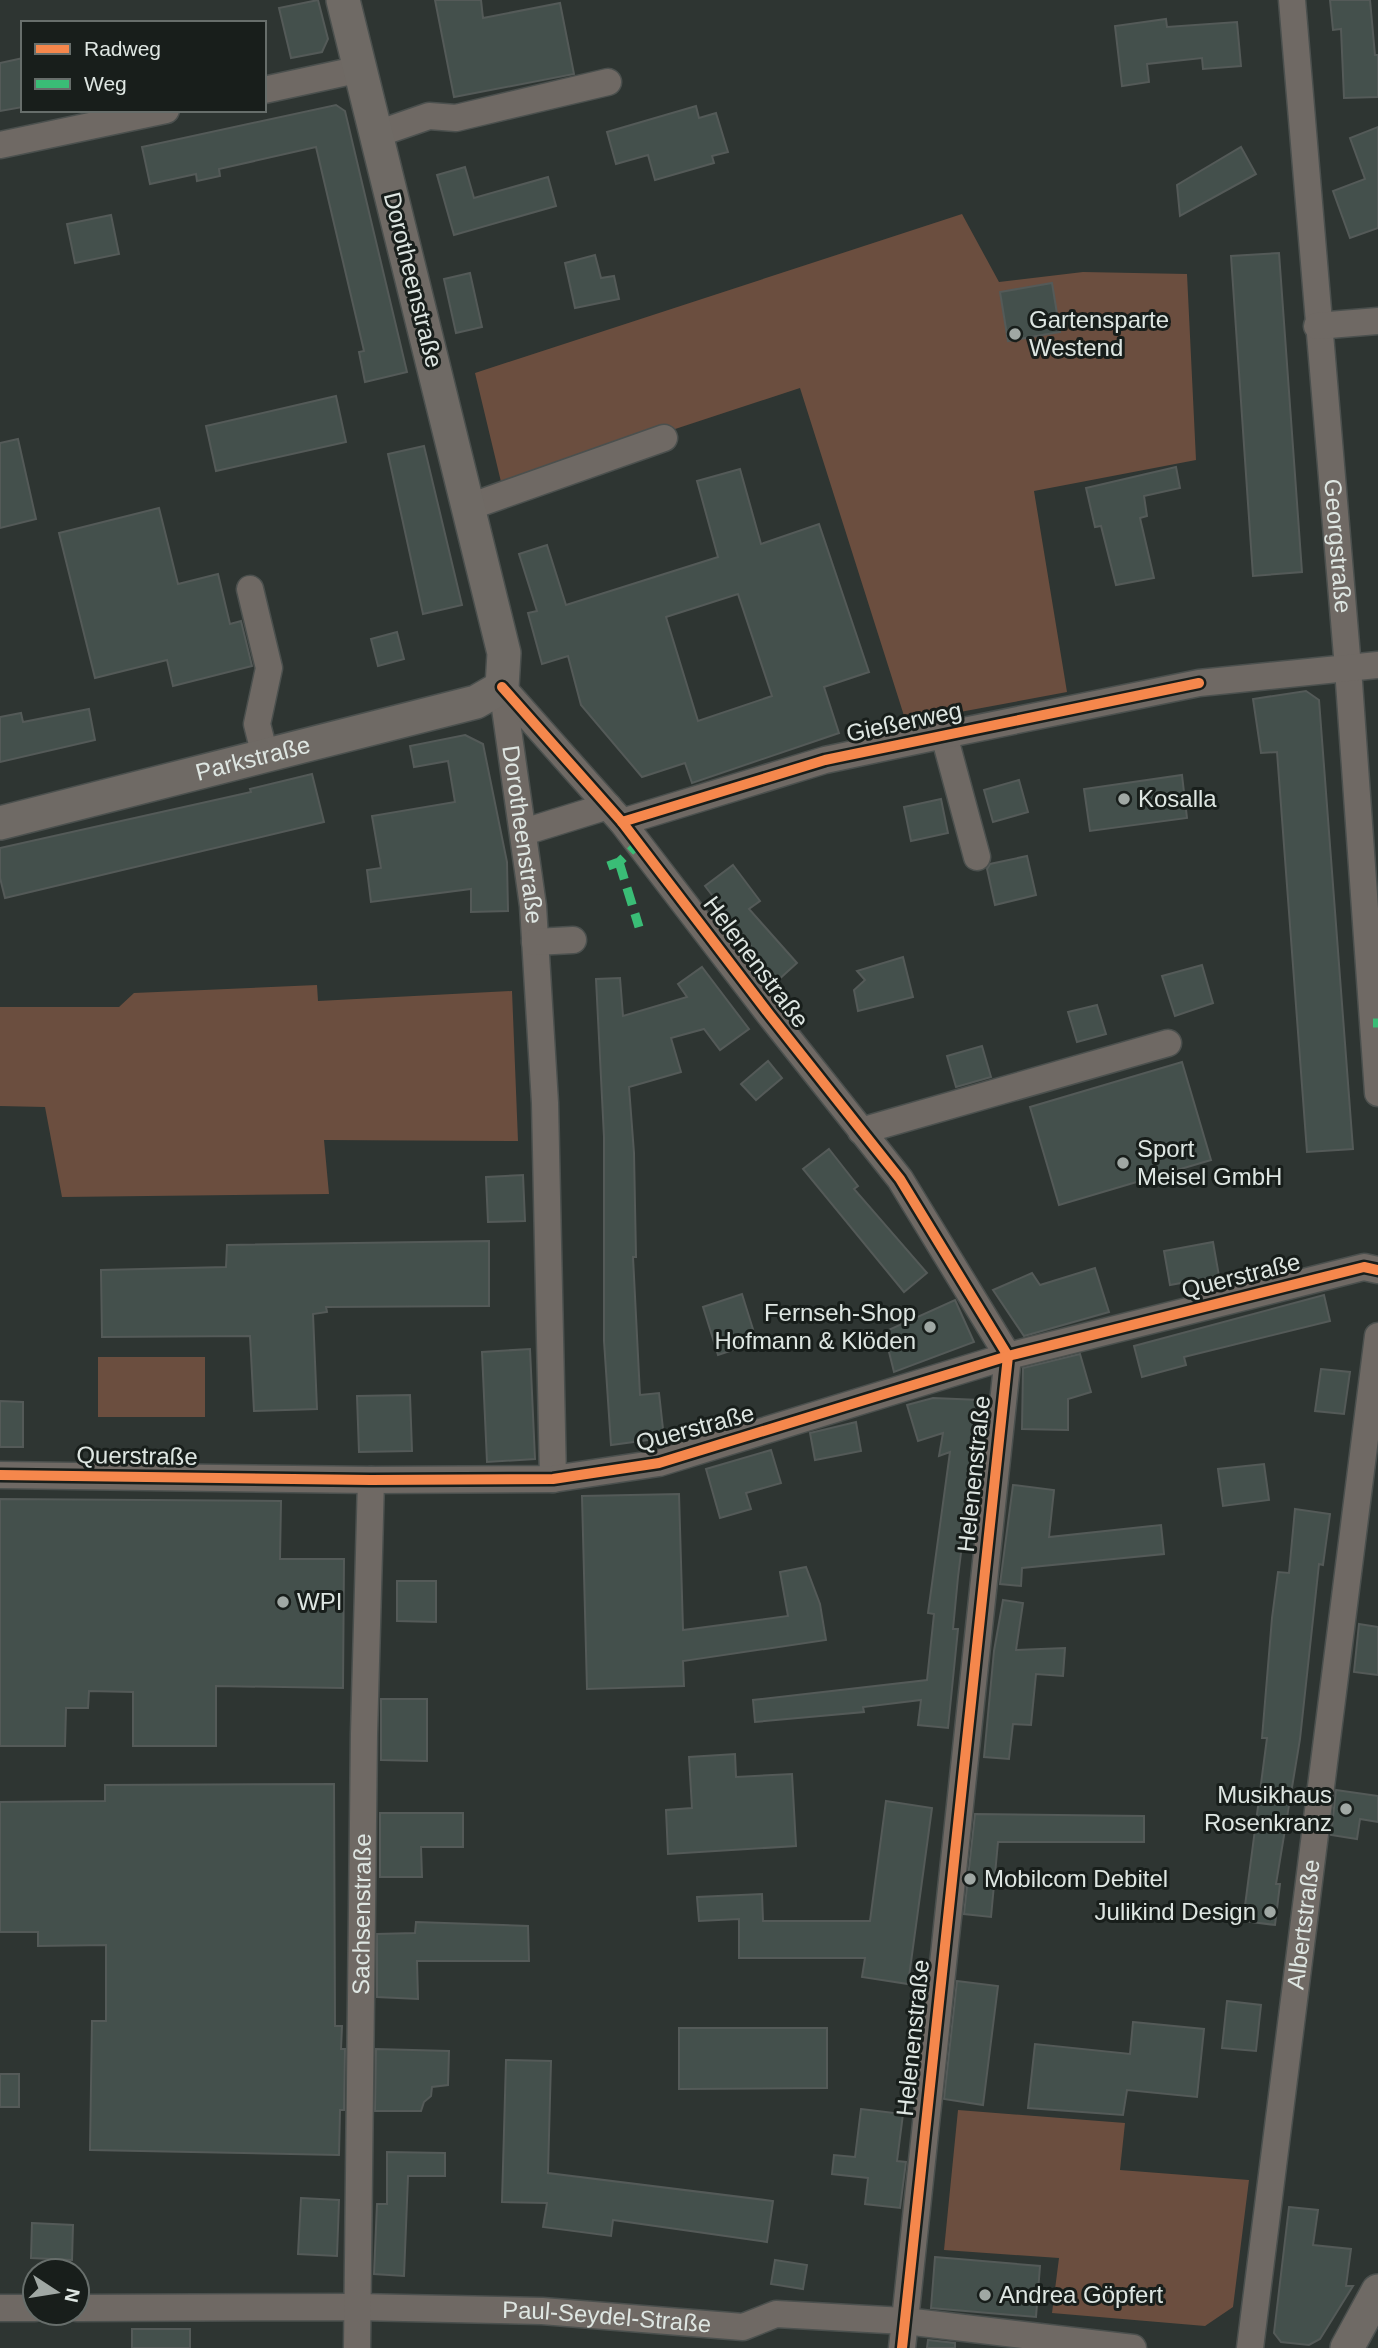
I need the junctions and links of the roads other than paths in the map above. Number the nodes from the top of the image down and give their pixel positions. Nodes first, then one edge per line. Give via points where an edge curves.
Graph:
1 (343, 0) edge
2 (1292, 0) edge
3 (361, 69) junction
4 (608, 82) dead end
5 (266, 89) edge
6 (157, 112) edge
7 (377, 134) junction
8 (0, 145) edge
9 (1378, 321) edge
10 (1317, 326) junction
11 (664, 438) dead end
12 (469, 507) junction
13 (250, 589) dead end
14 (1378, 665) edge
15 (1348, 668) junction
16 (502, 687) junction
17 (944, 735) junction
18 (265, 756) junction
19 (615, 814) junction
20 (0, 823) edge
21 (524, 832) junction
22 (977, 857) dead end
23 (573, 940) dead end
24 (535, 942) junction
25 (1168, 1043) dead end
26 (1378, 1093) edge
27 (861, 1130) junction
28 (1378, 1270) edge
29 (1378, 1336) edge
30 (1008, 1356) junction
31 (0, 1475) edge
32 (553, 1479) junction
33 (371, 1480) junction
34 (1378, 2291) edge
35 (357, 2307) junction
36 (0, 2308) edge
37 (21, 2308) edge
38 (91, 2308) edge
39 (905, 2321) junction
40 (357, 2348) edge
41 (902, 2348) edge
42 (1133, 2348) edge
43 (1250, 2348) edge
44 (1348, 2348) edge

1 - 3 main road, Dorotheenstraße
2 - 10 street, Georgstraße
3 - 5 street
3 - 7 main road, Dorotheenstraße
4 - 7 street via 456,118 429,116
6 - 8 street
7 - 12 main road, Dorotheenstraße
9 - 10 street
10 - 15 street, Georgstraße
11 - 12 street
12 - 16 main road, Dorotheenstraße via 504,653
13 - 18 street via 269,668 257,724
14 - 15 street, Gießerweg
15 - 17 street, Gießerweg via 1199,683
15 - 26 street, Georgstraße
16 - 18 main road, Parkstraße via 476,702
16 - 19 street, Helenenstraße
16 - 21 street, Dorotheenstraße
17 - 19 street, Gießerweg
17 - 22 street, Gießerweg
18 - 20 main road, Parkstraße
19 - 21 street, Gießerweg
19 - 27 street, Helenenstraße
21 - 24 street, Dorotheenstraße
23 - 24 street
24 - 32 street, Dorotheenstraße via 545,1103
25 - 27 street
27 - 30 street, Helenenstraße via 900,1179
28 - 30 street, Querstraße via 1364,1267
29 - 43 street, Albertstraße
30 - 32 street, Querstraße via 659,1463
30 - 39 street, Helenenstraße
31 - 33 street, Querstraße
32 - 33 street, Querstraße
33 - 35 street, Sachsenstraße
34 - 44 main road
35 - 38 street, Paul-Seydel-Straße
35 - 39 street, Paul-Seydel-Straße via 571,2312 743,2327 776,2314
35 - 40 street, Sachsenstraße
36 - 37 street
39 - 41 street, Helenenstraße
39 - 42 street, Paul-Seydel-Straße

